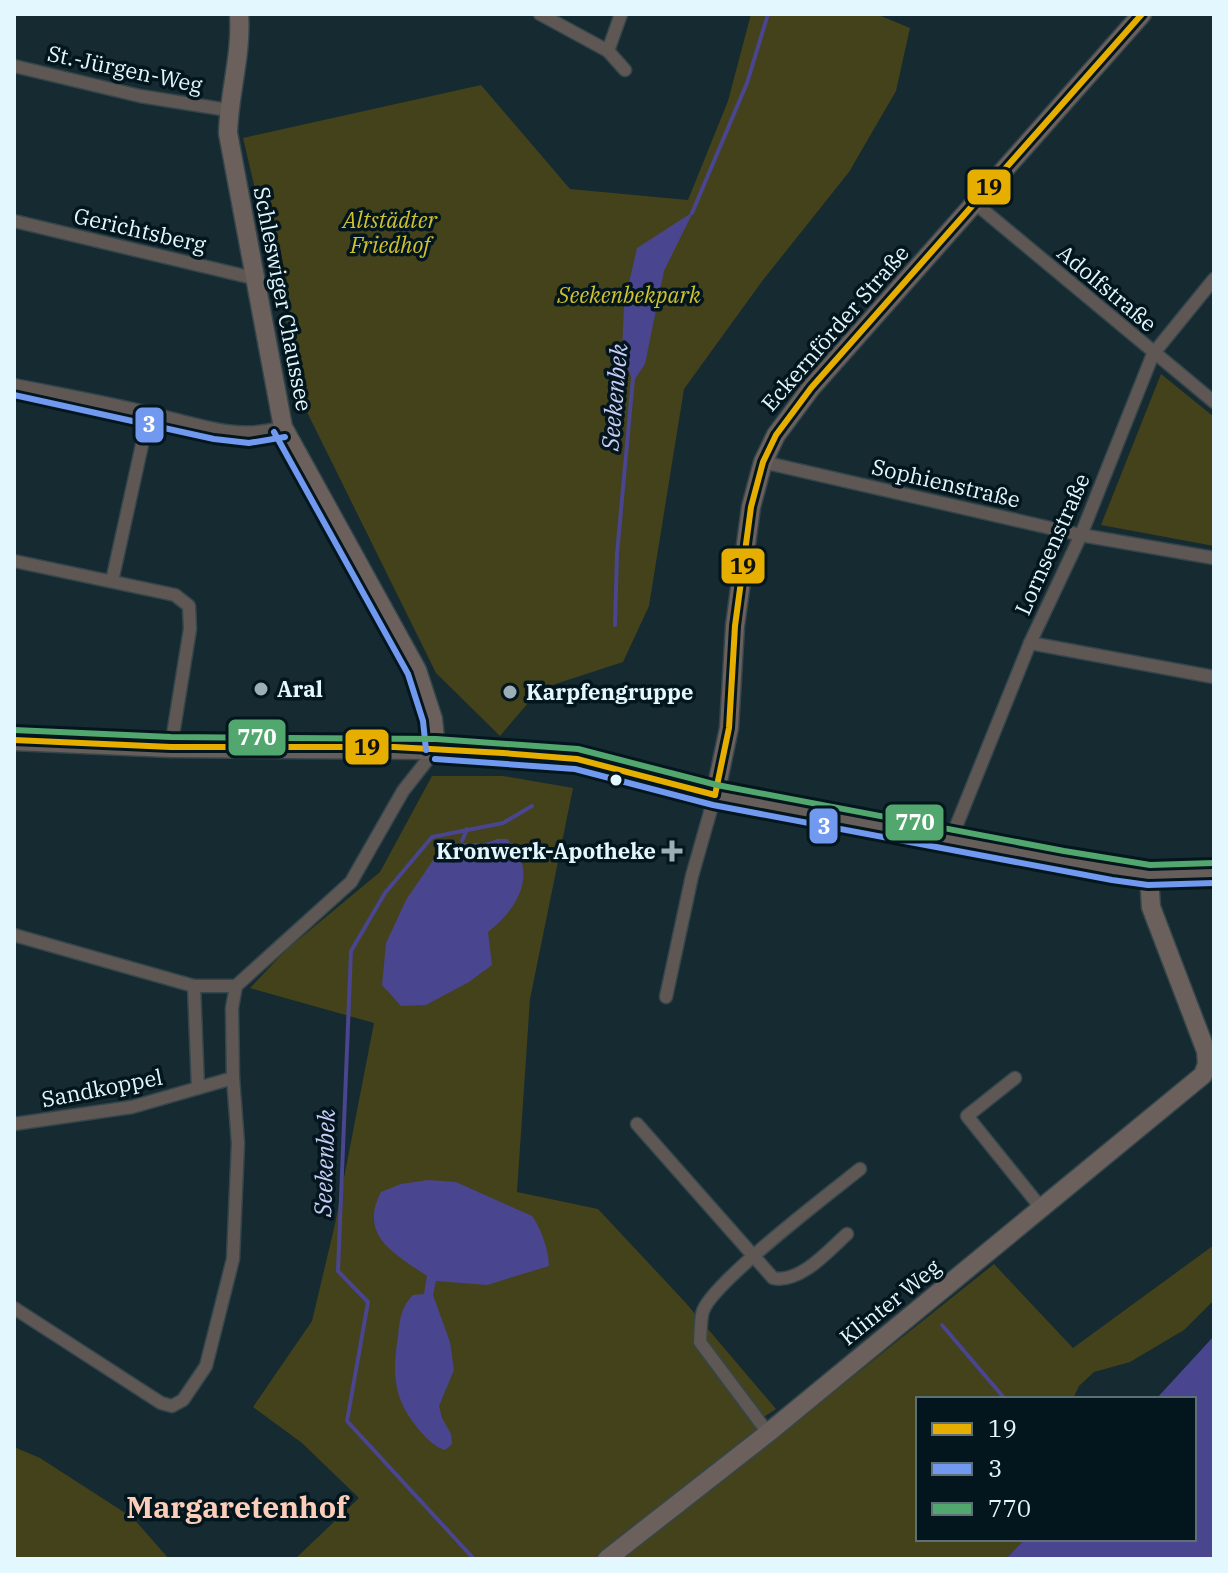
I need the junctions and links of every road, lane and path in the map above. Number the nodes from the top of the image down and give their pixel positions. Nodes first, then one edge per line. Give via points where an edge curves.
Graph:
1 (540, 14) edge
2 (621, 14) edge
3 (1142, 14) edge
4 (244, 15) edge
5 (608, 51) junction
6 (14, 66) edge
7 (625, 70) dead end
8 (228, 110) junction
9 (976, 204) junction
10 (14, 221) edge
11 (257, 279) junction
12 (1214, 279) edge
13 (1153, 354) junction
14 (14, 385) edge
15 (1214, 402) edge
16 (149, 413) junction
17 (283, 427) junction
18 (763, 462) junction
19 (1081, 535) junction
20 (1214, 558) edge
21 (14, 561) edge
22 (112, 581) junction
23 (1030, 643) junction
24 (1214, 677) edge
25 (14, 740) edge
26 (171, 747) junction
27 (436, 749) junction
28 (715, 795) junction
29 (951, 839) junction
30 (1214, 873) edge
31 (1149, 875) junction
32 (14, 935) edge
33 (194, 986) junction
34 (236, 986) junction
35 (666, 997) dead end
36 (1210, 1064) edge
37 (233, 1078) junction
38 (1015, 1078) dead end
39 (198, 1088) junction
40 (14, 1124) edge
41 (637, 1124) dead end
42 (860, 1169) dead end
43 (1042, 1209) junction
44 (847, 1234) dead end
45 (754, 1257) junction
46 (14, 1308) edge
47 (768, 1433) junction
48 (607, 1559) edge

1 - 5 street
2 - 5 street
3 - 9 street, Eckernförder Straße
4 - 8 street, Schleswiger Chaussee
5 - 7 street
6 - 8 street, St.-Jürgen-Weg via 140,96
8 - 11 street, Schleswiger Chaussee via 238,193
9 - 13 street, Adolfstraße
9 - 18 street, Eckernförder Straße via 811,388
10 - 11 street, Gerichtsberg
11 - 17 street, Schleswiger Chaussee
12 - 13 street, Lornsenstraße
13 - 15 street, Adolfstraße
13 - 19 street, Lornsenstraße
14 - 16 street
16 - 17 street via 225,433 262,434
16 - 22 street
17 - 27 street, Schleswiger Chaussee via 417,670 433,719
18 - 19 street, Sophienstraße
18 - 28 street, Eckernförder Straße via 751,507 735,626 729,728
19 - 20 street, Sophienstraße
19 - 23 street, Lornsenstraße
21 - 22 street
22 - 26 street via 175,595 189,606
23 - 24 street
23 - 29 street, Lornsenstraße
25 - 26 main road
26 - 27 main road
27 - 28 main road via 577,759
27 - 34 street via 403,791 351,882
28 - 29 main road
28 - 35 street
29 - 31 main road
30 - 31 main road
31 - 36 street, Klinter Weg via 1151,907
32 - 33 street
33 - 34 street
33 - 39 street
34 - 37 street
36 - 43 street, Klinter Weg
37 - 39 street, Sandkoppel
37 - 46 street via 238,1143 233,1259 206,1366 184,1398 172,1406 161,1403
38 - 43 street via 967,1116
39 - 40 street, Sandkoppel via 132,1107
41 - 45 street
42 - 45 street
43 - 47 street, Klinter Weg
44 - 45 street via 790,1278 773,1278
45 - 47 street via 703,1310 700,1342
47 - 48 street, Klinter Weg

